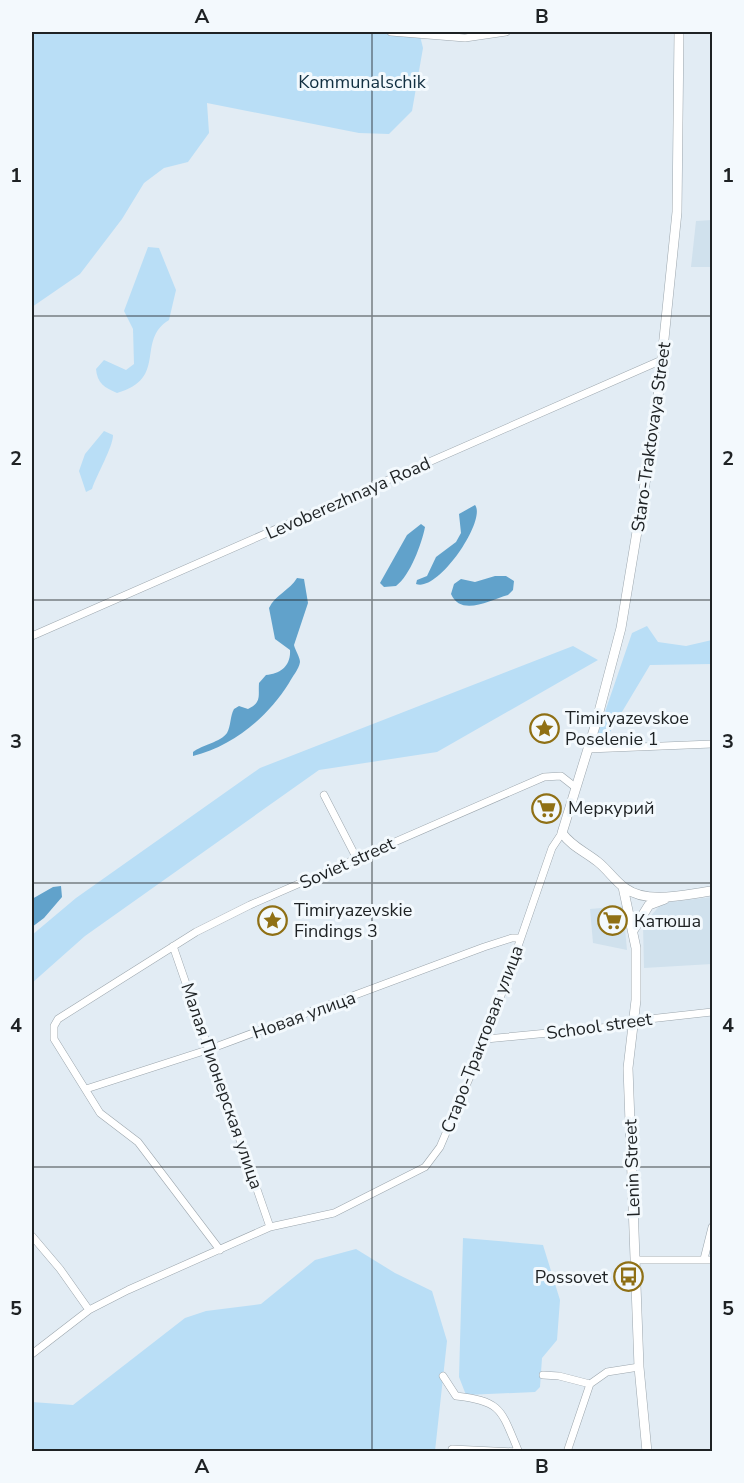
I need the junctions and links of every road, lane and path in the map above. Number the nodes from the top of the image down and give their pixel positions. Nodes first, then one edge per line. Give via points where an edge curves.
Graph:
1 (391, 32) edge
2 (506, 32) edge
3 (679, 32) edge
4 (664, 359) junction
5 (32, 636) edge
6 (712, 744) edge
7 (588, 749) junction
8 (575, 787) junction
9 (324, 795) dead end
10 (562, 833) junction
11 (357, 859) junction
12 (623, 887) junction
13 (712, 891) edge
14 (673, 896) junction
15 (634, 929) junction
16 (520, 938) junction
17 (173, 946) junction
18 (712, 1012) edge
19 (631, 1025) junction
20 (486, 1039) junction
21 (210, 1049) junction
22 (86, 1089) junction
23 (270, 1227) junction
24 (712, 1227) edge
25 (32, 1236) edge
26 (220, 1250) junction
27 (636, 1260) junction
28 (708, 1260) edge
29 (89, 1311) junction
30 (32, 1354) edge
31 (639, 1367) junction
32 (543, 1375) dead end
33 (443, 1376) dead end
34 (590, 1384) junction
35 (453, 1450) edge
36 (518, 1450) edge
37 (567, 1452) edge
38 (647, 1452) edge

1 - 2 street via 465,38
3 - 4 street, Staro-Traktovaya Street via 677,212
4 - 5 street, Levoberezhnaya Road
4 - 7 street, Staro-Traktovaya Street via 621,628
6 - 7 street
7 - 8 street, Staro-Traktovaya Street
8 - 10 street, Staro-Traktovaya Street
8 - 11 street, Soviet street via 561,776 544,777
9 - 11 street
10 - 12 street
10 - 16 street, Старо-Трактовая улица via 552,848
11 - 17 street, Soviet street via 250,905
12 - 14 street via 641,896
12 - 15 street, Lenin Street
13 - 14 street
14 - 15 street via 649,905
15 - 19 street, Lenin Street via 636,1000
16 - 20 street, Старо-Трактовая улица
16 - 21 street, Новая улица via 484,947
17 - 21 street, Малая Пионерская улица
17 - 22 street, Soviet street via 64,1014 54,1026 54,1039
18 - 19 street, School street via 649,1019
19 - 20 street, School street
19 - 27 street, Lenin Street via 628,1068
20 - 23 street, Старо-Трактовая улица via 440,1147 425,1167 334,1213
21 - 22 street, Новая улица
21 - 23 street, Малая Пионерская улица
22 - 26 street via 100,1113 147,1152
23 - 26 street, Старо-Трактовая улица
24 - 28 street
25 - 29 street
26 - 29 street, Старо-Трактовая улица via 154,1277
27 - 28 street
27 - 31 street, Lenin Street
29 - 30 street, Старо-Трактовая улица
31 - 34 street via 607,1372
31 - 38 street, Lenin Street
32 - 34 street
33 - 36 street via 456,1396 484,1399 502,1413
34 - 37 street
35 - 36 street

